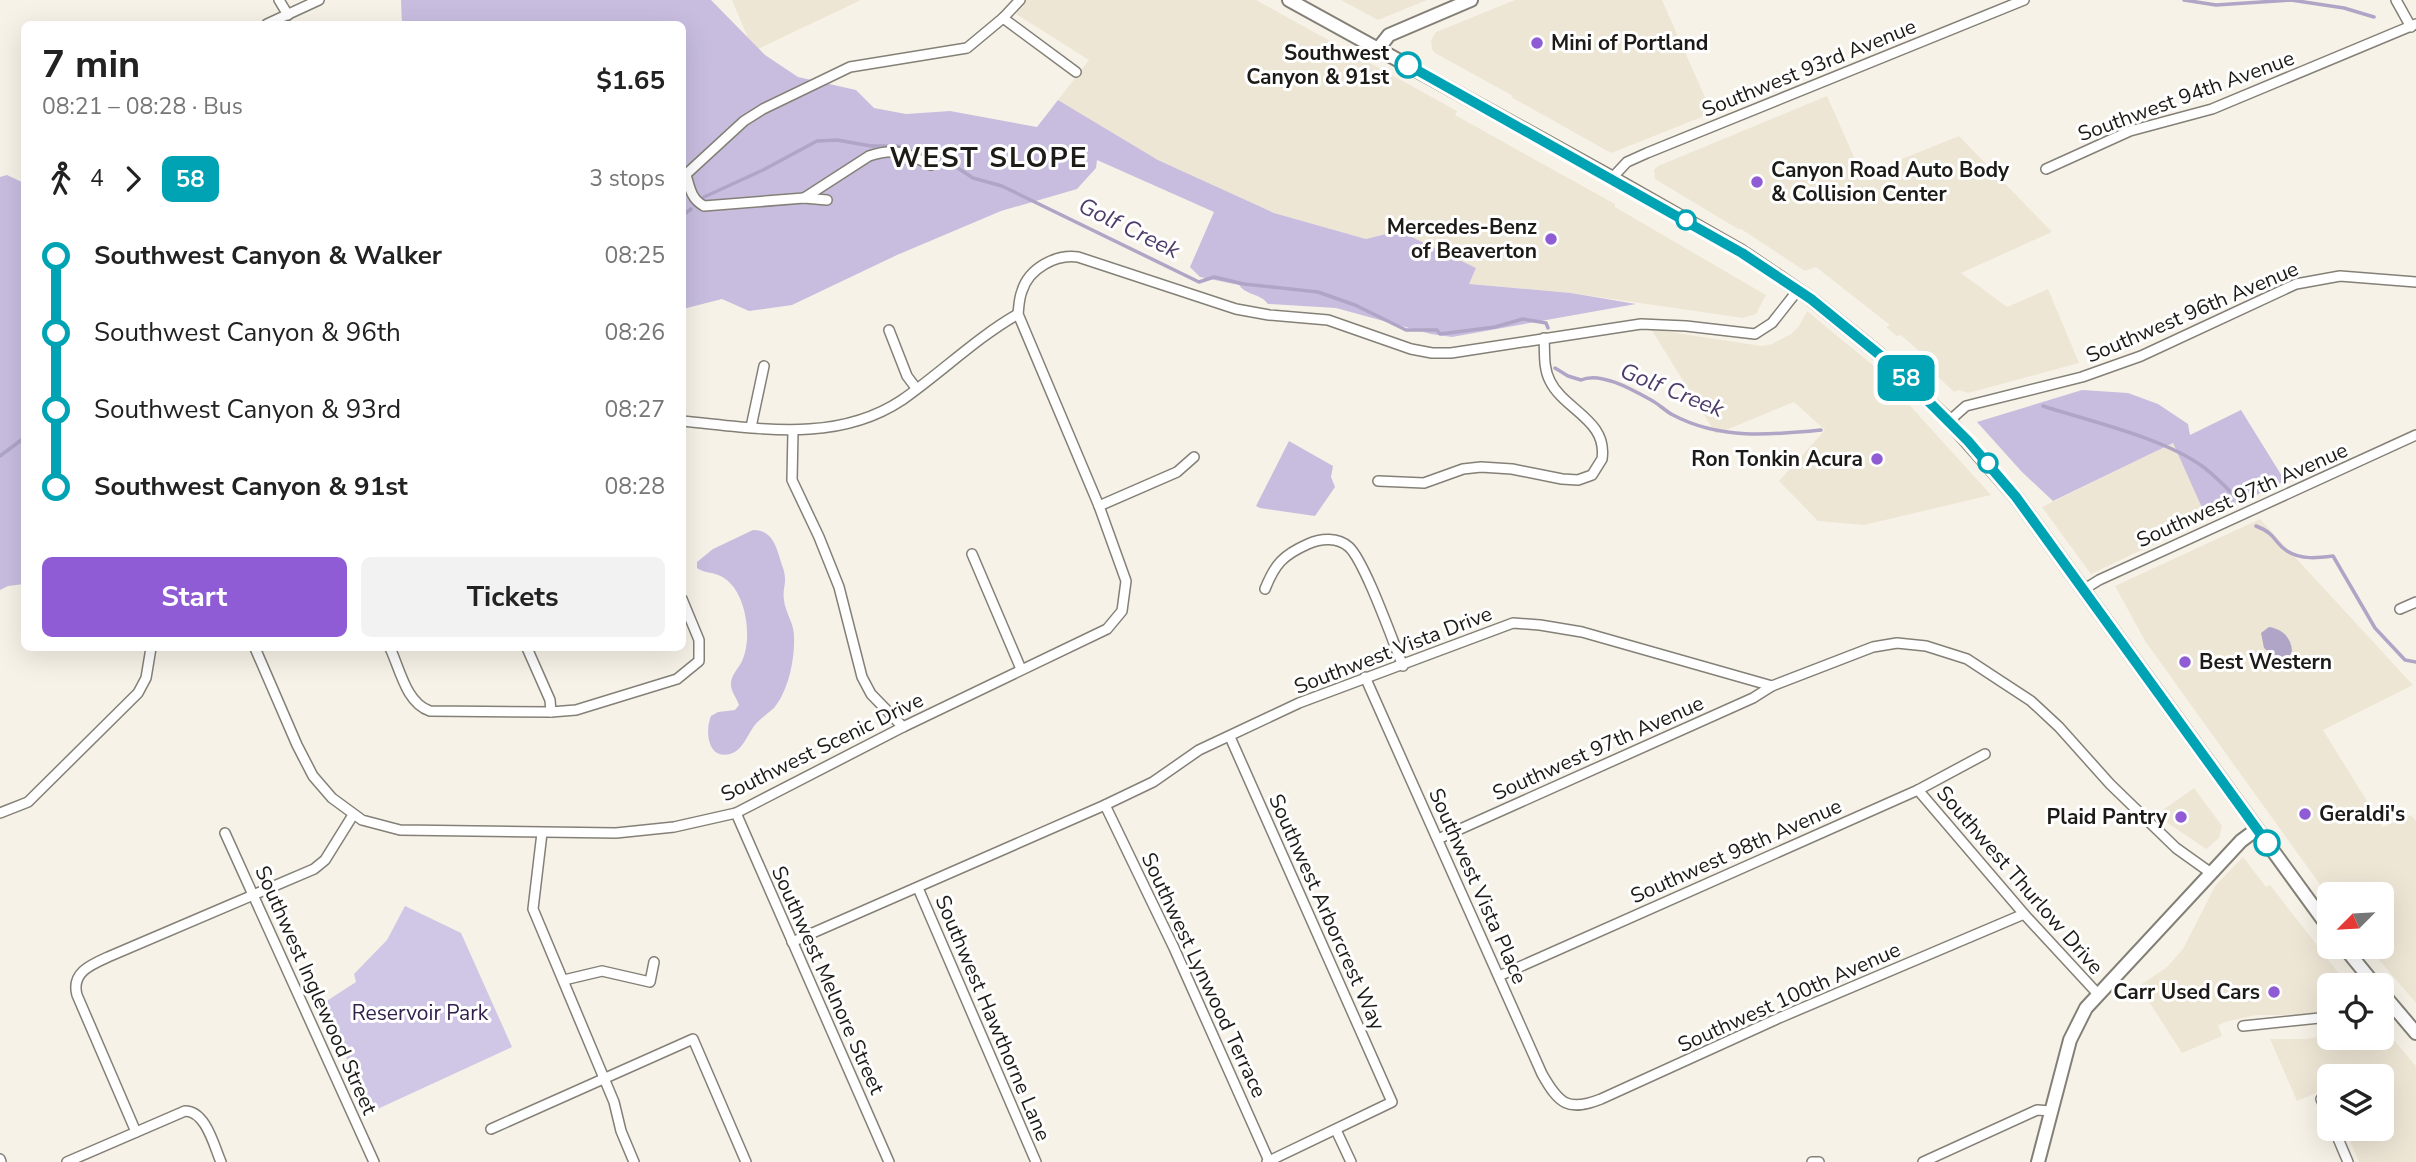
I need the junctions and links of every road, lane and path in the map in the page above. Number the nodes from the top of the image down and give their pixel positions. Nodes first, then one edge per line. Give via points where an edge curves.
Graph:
1 (279, 0) edge
2 (319, 0) edge
3 (1020, 0) edge
4 (1289, 0) edge
5 (1471, 0) edge
6 (2024, 0) edge
7 (2396, 0) edge
8 (288, 15) junction
9 (1003, 18) junction
10 (274, 21) edge
11 (2413, 25) edge
12 (1378, 49) junction
13 (1076, 72) dead end
14 (931, 164) dead end
15 (2046, 169) dead end
16 (686, 175) edge
17 (1612, 178) junction
18 (686, 182) edge
19 (804, 198) junction
20 (827, 201) dead end
21 (2416, 282) edge
22 (1798, 290) junction
23 (1018, 314) junction
24 (888, 330) dead end
25 (1544, 338) junction
26 (764, 366) dead end
27 (916, 388) junction
28 (686, 421) edge
29 (1949, 421) junction
30 (751, 427) junction
31 (793, 431) junction
32 (2416, 435) edge
33 (1194, 457) dead end
34 (1378, 481) dead end
35 (1099, 506) junction
36 (972, 554) dead end
37 (1265, 589) dead end
38 (2083, 590) junction
39 (2416, 602) edge
40 (686, 609) edge
41 (2400, 609) dead end
42 (150, 651) edge
43 (256, 651) edge
44 (391, 651) edge
45 (528, 651) edge
46 (1403, 666) junction
47 (1021, 669) junction
48 (1365, 677) junction
49 (1772, 686) junction
50 (551, 712) junction
51 (903, 727) junction
52 (1230, 737) junction
53 (1985, 754) dead end
54 (1918, 790) junction
55 (1105, 805) junction
56 (0, 813) edge
57 (736, 813) junction
58 (353, 815) junction
59 (2257, 829) junction
60 (225, 833) dead end
61 (542, 833) junction
62 (1438, 839) junction
63 (2211, 873) junction
64 (918, 888) junction
65 (254, 896) junction
66 (2317, 912) edge
67 (2024, 914) junction
68 (792, 942) junction
69 (2354, 959) edge
70 (654, 962) dead end
71 (2365, 973) edge
72 (1499, 976) junction
73 (564, 980) junction
74 (2097, 993) junction
75 (2394, 1007) edge
76 (2317, 1018) edge
77 (2243, 1026) dead end
78 (2416, 1033) edge
79 (604, 1077) junction
80 (1566, 1105) joint
81 (2051, 1111) junction
82 (491, 1129) dead end
83 (1336, 1130) junction
84 (136, 1132) junction
85 (2339, 1141) edge
86 (1268, 1161) edge
87 (67, 1162) edge
88 (221, 1162) edge
89 (374, 1162) edge
90 (634, 1162) edge
91 (746, 1162) edge
92 (888, 1162) edge
93 (1037, 1162) edge
94 (1351, 1162) edge
95 (1812, 1162) edge
96 (1819, 1162) edge
97 (1923, 1162) edge
98 (2038, 1162) edge
99 (2348, 1162) edge

1 - 8 street
2 - 8 street
3 - 9 street
4 - 12 main road
5 - 12 main road via 1390,35
6 - 17 street, Southwest 93rd Avenue via 1647,153 1627,162
7 - 11 street
8 - 10 street
9 - 13 street
9 - 16 street via 967,48 850,66 763,109
11 - 15 street, Southwest 94th Avenue via 2212,109 2130,131
12 - 17 main road
14 - 19 street via 905,152 880,152
17 - 22 main road
18 - 19 street via 696,202 704,206
19 - 20 street
21 - 29 street, Southwest 96th Avenue via 2340,276 2296,284 2141,356 2082,377 1966,405
22 - 25 street via 1772,323 1755,334 1649,324
22 - 29 main road via 1871,347
23 - 25 street via 1023,287 1035,272 1047,262 1069,256 1236,309 1328,320 1432,353
23 - 27 street
23 - 35 street, Southwest Scenic Drive
24 - 27 street
25 - 34 street via 1550,383 1591,423 1600,439 1602,460 1592,475 1562,480 1512,469 1473,467 1424,483
26 - 30 street
27 - 31 street via 877,414 848,424
28 - 30 street
29 - 38 main road via 2016,497
30 - 31 street
31 - 51 street via 792,480 839,587 862,677 871,694
32 - 38 street, Southwest 97th Avenue
33 - 35 street via 1177,472
35 - 47 street, Southwest Scenic Drive via 1126,581 1122,611 1107,629
36 - 47 street
37 - 46 street via 1277,564 1293,551 1321,539 1343,543 1359,560
38 - 59 main road
39 - 41 street
40 - 50 street via 699,640 699,661 677,679 576,710
42 - 56 street via 138,693 28,802
43 - 58 street, Southwest Scenic Drive via 313,776
44 - 50 street via 412,699 422,708
45 - 50 street via 550,699
46 - 48 street, Southwest Vista Drive
46 - 49 street, Southwest Vista Drive via 1513,623 1582,632
47 - 51 street, Southwest Scenic Drive
48 - 52 street, Southwest Vista Drive
48 - 62 street, Southwest Vista Place
49 - 62 street, Southwest 97th Avenue
49 - 63 street via 1872,647 1897,643 1926,646 1967,659 2031,701 2176,848
51 - 57 street, Southwest Scenic Drive
52 - 55 street, Southwest Vista Drive
52 - 83 street, Southwest Arborcrest Way via 1392,1102
53 - 54 street, Southwest 98th Avenue
54 - 67 street, Southwest Thurlow Drive
54 - 72 street, Southwest 98th Avenue
55 - 64 street, Southwest Vista Drive
55 - 86 street, Southwest Lynwood Terrace
57 - 61 street, Southwest Scenic Drive via 674,827 616,833
57 - 68 street, Southwest Melnore Street
58 - 61 street, Southwest Scenic Drive via 400,830
58 - 65 street via 325,860 314,869
59 - 63 main road
59 - 66 main road
60 - 65 street, Southwest Inglewood Street
61 - 73 street via 533,909
62 - 72 street, Southwest Vista Place
63 - 74 main road
64 - 68 street, Southwest Vista Drive
64 - 93 street, Southwest Hawthorne Lane
65 - 84 street via 88,966 77,978 77,995
65 - 89 street, Southwest Inglewood Street
67 - 74 street, Southwest Thurlow Drive
67 - 80 street, Southwest 100th Avenue via 1601,1098 1584,1105
68 - 92 street, Southwest Melnore Street
69 - 71 main road
70 - 73 street via 650,982 602,971
72 - 80 street, Southwest Vista Place via 1542,1074 1553,1094
73 - 79 street
74 - 81 main road via 2070,1040
75 - 78 main road
76 - 77 street
79 - 82 street
79 - 90 street
79 - 91 street via 693,1039
81 - 97 street via 2037,1110
81 - 98 main road
83 - 86 street
83 - 94 street
84 - 87 street
84 - 88 street via 191,1111 200,1118
85 - 99 street
95 - 96 street

